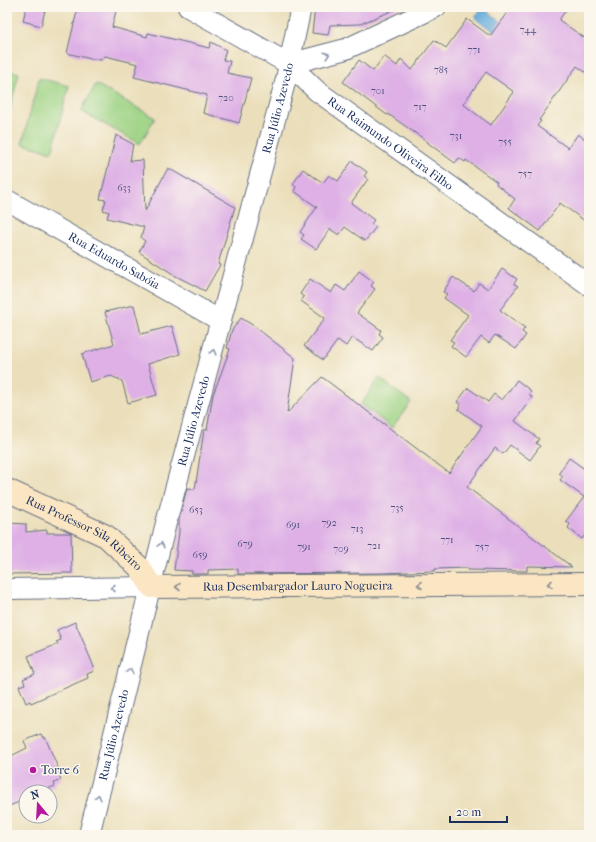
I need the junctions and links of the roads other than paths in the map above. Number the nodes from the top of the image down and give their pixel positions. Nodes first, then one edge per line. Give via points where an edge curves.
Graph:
1 (188, 7) edge
2 (301, 7) edge
3 (436, 7) edge
4 (289, 64) junction
5 (7, 200) edge
6 (589, 284) edge
7 (221, 321) junction
8 (7, 490) edge
9 (589, 584) edge
10 (152, 587) junction
11 (7, 588) edge
12 (89, 835) edge

1 - 4 street, Rua Raimundo Oliveira Filho
2 - 4 street, Rua Júlio Azevedo
4 -> 3 street via 346,49
4 - 6 street, Rua Raimundo Oliveira Filho via 317,90
4 - 7 street, Rua Júlio Azevedo
5 - 7 street, Rua Eduardo Sabóia
10 -> 7 street, Rua Júlio Azevedo via 166,523
8 - 10 street, Rua Professor Sila Ribeiro via 106,536 139,567
9 -> 10 street, Rua Desembargador Lauro Nogueira
10 -> 11 street, Rua Desembargador Lauro Nogueira
12 -> 10 street, Rua Júlio Azevedo

